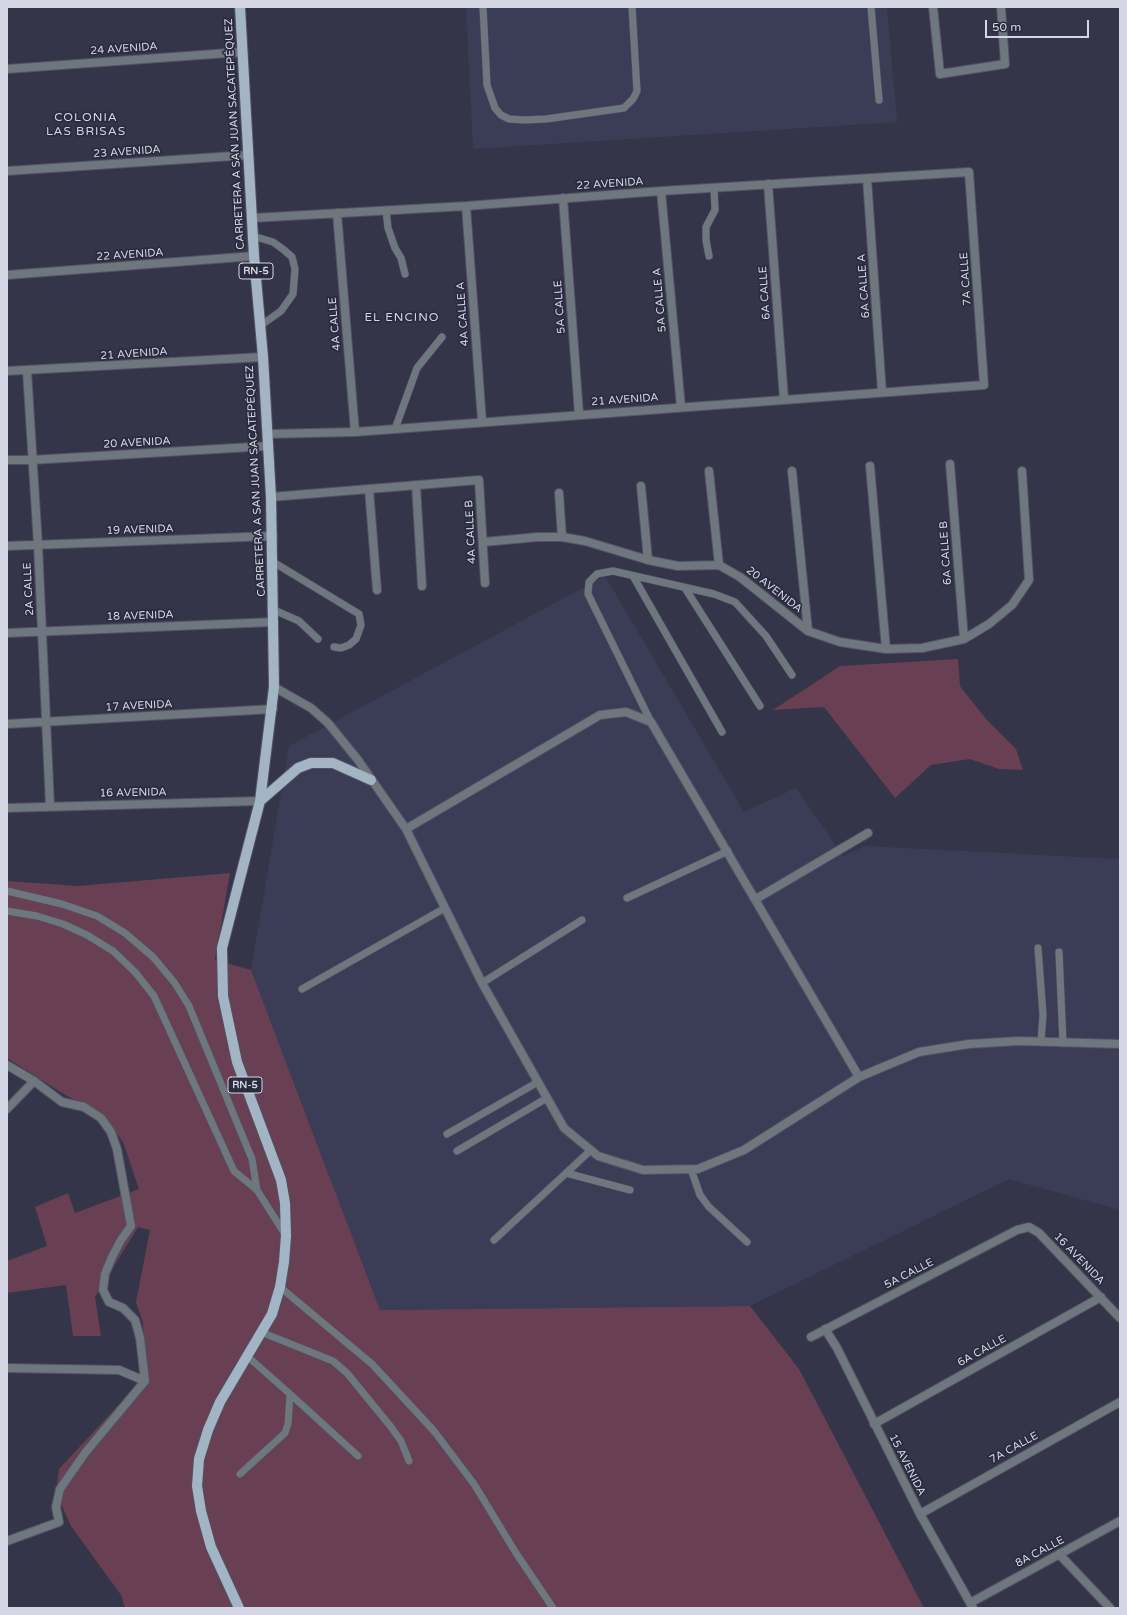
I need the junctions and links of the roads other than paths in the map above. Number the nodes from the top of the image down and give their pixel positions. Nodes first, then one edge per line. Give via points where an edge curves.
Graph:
1 (240, 7) edge
2 (483, 7) edge
3 (632, 7) edge
4 (871, 7) edge
5 (933, 7) edge
6 (1001, 7) edge
7 (242, 52) junction
8 (7, 69) edge
9 (879, 100) dead end
10 (248, 155) junction
11 (7, 171) edge
12 (970, 172) joint
13 (867, 179) junction
14 (768, 184) junction
15 (714, 188) junction
16 (661, 191) junction
17 (563, 198) junction
18 (466, 206) junction
19 (386, 210) junction
20 (337, 213) junction
21 (252, 218) junction
22 (253, 236) junction
23 (254, 256) junction
24 (709, 256) dead end
25 (404, 274) dead end
26 (7, 275) edge
27 (260, 326) junction
28 (442, 337) dead end
29 (263, 357) junction
30 (7, 371) edge
31 (26, 371) junction
32 (984, 385) joint
33 (882, 392) junction
34 (784, 400) junction
35 (681, 407) junction
36 (579, 414) junction
37 (482, 421) junction
38 (395, 429) junction
39 (355, 432) junction
40 (268, 434) junction
41 (268, 446) junction
42 (7, 460) edge
43 (31, 460) junction
44 (950, 464) dead end
45 (870, 466) dead end
46 (709, 471) dead end
47 (1022, 471) dead end
48 (792, 472) dead end
49 (416, 486) junction
50 (641, 486) dead end
51 (368, 489) junction
52 (559, 493) dead end
53 (271, 497) junction
54 (273, 536) junction
55 (562, 538) junction
56 (483, 542) junction
57 (38, 545) junction
58 (7, 546) edge
59 (648, 560) junction
60 (273, 562) junction
61 (719, 564) junction
62 (632, 576) junction
63 (485, 583) dead end
64 (422, 586) dead end
65 (685, 588) junction
66 (377, 590) dead end
67 (274, 610) junction
68 (274, 622) junction
69 (808, 631) junction
70 (42, 632) junction
71 (7, 633) edge
72 (318, 639) dead end
73 (964, 639) junction
74 (334, 647) dead end
75 (886, 649) junction
76 (792, 675) dead end
77 (274, 687) junction
78 (760, 706) dead end
79 (273, 709) junction
80 (46, 722) junction
81 (651, 722) junction
82 (7, 724) edge
83 (722, 732) dead end
84 (371, 780) junction
85 (260, 801) junction
86 (50, 806) junction
87 (7, 808) edge
88 (406, 829) junction
89 (868, 833) dead end
90 (728, 851) junction
91 (7, 892) edge
92 (627, 898) dead end
93 (756, 899) junction
94 (445, 908) junction
95 (7, 911) edge
96 (582, 920) dead end
97 (1038, 948) dead end
98 (1059, 952) dead end
99 (482, 983) junction
100 (302, 990) dead end
101 (1041, 1042) junction
102 (1063, 1043) junction
103 (1120, 1044) edge
104 (7, 1065) edge
105 (859, 1077) junction
106 (34, 1081) junction
107 (538, 1082) junction
108 (547, 1098) junction
109 (7, 1109) edge
110 (447, 1134) dead end
111 (591, 1150) junction
112 (457, 1151) dead end
113 (691, 1169) junction
114 (566, 1173) junction
115 (257, 1190) junction
116 (630, 1190) dead end
117 (1017, 1230) joint
118 (286, 1236) junction
119 (494, 1240) dead end
120 (747, 1242) dead end
121 (280, 1287) junction
122 (1101, 1297) junction
123 (1120, 1318) edge
124 (825, 1329) junction
125 (261, 1332) junction
126 (811, 1338) dead end
127 (247, 1356) junction
128 (7, 1368) edge
129 (145, 1381) junction
130 (290, 1394) junction
131 (1120, 1402) edge
132 (874, 1424) junction
133 (358, 1456) dead end
134 (409, 1460) dead end
135 (240, 1474) dead end
136 (920, 1514) junction
137 (1120, 1521) edge
138 (7, 1541) edge
139 (1059, 1554) junction
140 (972, 1605) edge
141 (239, 1608) edge
142 (553, 1608) edge
143 (1110, 1608) edge

1 - 7 main road, CARRETERA A SAN JUAN SACATEPÉQUEZ / RN-5
2 - 3 lane via 487,85 495,108 509,119 546,120 624,108 633,99 637,91
4 - 9 lane
5 - 6 street via 940,74 1005,64
7 - 8 street, 24 AVENIDA
7 - 10 main road, CARRETERA A SAN JUAN SACATEPÉQUEZ / RN-5
10 - 11 street, 23 AVENIDA
10 - 21 main road, CARRETERA A SAN JUAN SACATEPÉQUEZ / RN-5
12 - 13 street, 22 AVENIDA
12 - 32 street, 7A CALLE
13 - 14 street, 22 AVENIDA
13 - 33 street, 6A CALLE A
14 - 15 street, 22 AVENIDA
14 - 34 street, 6A CALLE
15 - 16 street, 22 AVENIDA
15 - 24 lane via 715,210 706,227
16 - 17 street, 22 AVENIDA
16 - 35 street, 5A CALLE A
17 - 18 street, 22 AVENIDA
17 - 36 street, 5A CALLE
18 - 19 street, 22 AVENIDA
18 - 37 street, 4A CALLE A
19 - 20 street, 22 AVENIDA
19 - 25 lane via 388,228 395,248 402,258
20 - 21 street, 22 AVENIDA
20 - 39 street, 4A CALLE
21 - 22 main road, CARRETERA A SAN JUAN SACATEPÉQUEZ / RN-5
22 - 23 main road, CARRETERA A SAN JUAN SACATEPÉQUEZ / RN-5
22 - 27 lane via 273,242 284,250 292,257 295,269 293,294 281,311
23 - 26 street, 22 AVENIDA
23 - 27 main road, CARRETERA A SAN JUAN SACATEPÉQUEZ / RN-5
27 - 29 main road, CARRETERA A SAN JUAN SACATEPÉQUEZ / RN-5
28 - 38 lane via 416,368
29 - 31 street, 21 AVENIDA
29 - 40 main road, CARRETERA A SAN JUAN SACATEPÉQUEZ / RN-5
30 - 31 street, 21 AVENIDA
31 - 43 street, 2A CALLE
32 - 33 street, 21 AVENIDA
33 - 34 street, 21 AVENIDA
34 - 35 street, 21 AVENIDA
35 - 36 street, 21 AVENIDA
36 - 37 street, 21 AVENIDA
37 - 38 street, 21 AVENIDA
38 - 39 street, 21 AVENIDA
39 - 40 street, 21 AVENIDA
40 - 41 main road, CARRETERA A SAN JUAN SACATEPÉQUEZ / RN-5
41 - 43 street, 20 AVENIDA
41 - 53 main road, CARRETERA A SAN JUAN SACATEPÉQUEZ / RN-5
42 - 43 street, 20 AVENIDA
43 - 57 street, 2A CALLE
44 - 73 street, 6A CALLE B
45 - 75 street
46 - 61 street
47 - 73 street, 20 AVENIDA via 1029,580 1012,605
48 - 69 street
49 - 51 street
49 - 56 street, 4A CALLE B via 479,480
49 - 64 street
50 - 59 street
51 - 53 street
51 - 66 street
52 - 55 street
53 - 54 main road, CARRETERA A SAN JUAN SACATEPÉQUEZ / RN-5
54 - 57 street, 19 AVENIDA
54 - 60 main road, CARRETERA A SAN JUAN SACATEPÉQUEZ / RN-5
55 - 56 street via 538,537
55 - 59 street via 585,540
56 - 63 street, 4A CALLE B
57 - 58 street, 19 AVENIDA
57 - 70 street, 2A CALLE
59 - 61 street via 678,566
60 - 67 main road, CARRETERA A SAN JUAN SACATEPÉQUEZ / RN-5
60 - 74 lane via 360,614 361,625 356,639 345,647
61 - 69 street, 20 AVENIDA via 740,577
62 - 65 lane
62 - 81 lane via 613,571 597,574 589,582 588,594
62 - 83 lane
65 - 76 lane via 714,594 735,602 766,636
65 - 78 lane
67 - 68 main road, CARRETERA A SAN JUAN SACATEPÉQUEZ / RN-5
67 - 72 lane via 299,621
68 - 70 street, 18 AVENIDA
68 - 77 main road, CARRETERA A SAN JUAN SACATEPÉQUEZ / RN-5
69 - 75 street, 20 AVENIDA via 840,642
70 - 71 street, 18 AVENIDA
70 - 80 street, 2A CALLE
73 - 75 street, 20 AVENIDA via 922,648
77 - 79 main road, CARRETERA A SAN JUAN SACATEPÉQUEZ / RN-5
77 - 84 street via 311,708 328,722
79 - 80 street, 17 AVENIDA
79 - 85 main road, CARRETERA A SAN JUAN SACATEPÉQUEZ / RN-5
80 - 82 street, 17 AVENIDA
80 - 86 street, 2A CALLE
81 - 88 street via 626,712 600,715
81 - 90 street
84 - 85 main road via 332,763 311,763 298,768
84 - 88 street
85 - 86 street, 16 AVENIDA
85 - 118 main road, CARRETERA A SAN JUAN SACATEPÉQUEZ / RN-5 via 222,948 223,996 237,1062 281,1180
86 - 87 street, 16 AVENIDA
88 - 94 street
89 - 93 street
90 - 92 lane
90 - 93 street
91 - 115 lane via 62,904 96,916 125,933 152,957 174,982 189,1006 252,1159
93 - 105 street
94 - 99 street
94 - 100 lane
95 - 115 lane via 37,916 87,934 113,951 135,972 154,996 234,1171
96 - 99 lane
97 - 101 lane
98 - 102 lane
99 - 107 street
101 - 102 street
101 - 105 street via 969,1044 919,1052
102 - 103 street
104 - 106 street
105 - 113 street via 744,1150 698,1169
106 - 109 street
106 - 129 street via 62,1102 84,1107 101,1118 111,1132 117,1149 131,1226 112,1257 105,1274 103,1290 109,1302 123,1308 135,1320 140,1338
107 - 108 street
107 - 110 lane
108 - 111 street via 564,1128
108 - 112 lane
111 - 113 street via 598,1156 643,1170
111 - 114 lane
113 - 120 lane via 700,1195 709,1207
114 - 116 lane
114 - 119 lane
115 - 118 lane
117 - 122 street, 16 AVENIDA via 1029,1227 1039,1232
117 - 124 street, 5A CALLE
118 - 121 main road, CARRETERA A SAN JUAN SACATEPÉQUEZ / RN-5
121 - 125 main road, CARRETERA A SAN JUAN SACATEPÉQUEZ / RN-5 via 272,1314
121 - 142 lane via 372,1364 434,1431 474,1484
122 - 123 street, 16 AVENIDA
122 - 132 street, 6A CALLE
124 - 126 street, 5A CALLE
124 - 132 street, 15 AVENIDA
125 - 127 main road, CARRETERA A SAN JUAN SACATEPÉQUEZ / RN-5
125 - 134 lane via 333,1361 347,1373 401,1441
127 - 130 lane
127 - 141 main road, CARRETERA A SAN JUAN SACATEPÉQUEZ / RN-5 via 220,1402 208,1430 199,1459 197,1486 211,1547
128 - 129 street via 119,1370
129 - 138 street via 85,1453 60,1489 56,1507 58,1522
130 - 133 lane
130 - 135 lane via 285,1433
131 - 136 street, 7A CALLE
132 - 136 street, 15 AVENIDA
136 - 140 street, 15 AVENIDA
137 - 139 street, 8A CALLE
139 - 140 street, 8A CALLE
139 - 143 street

